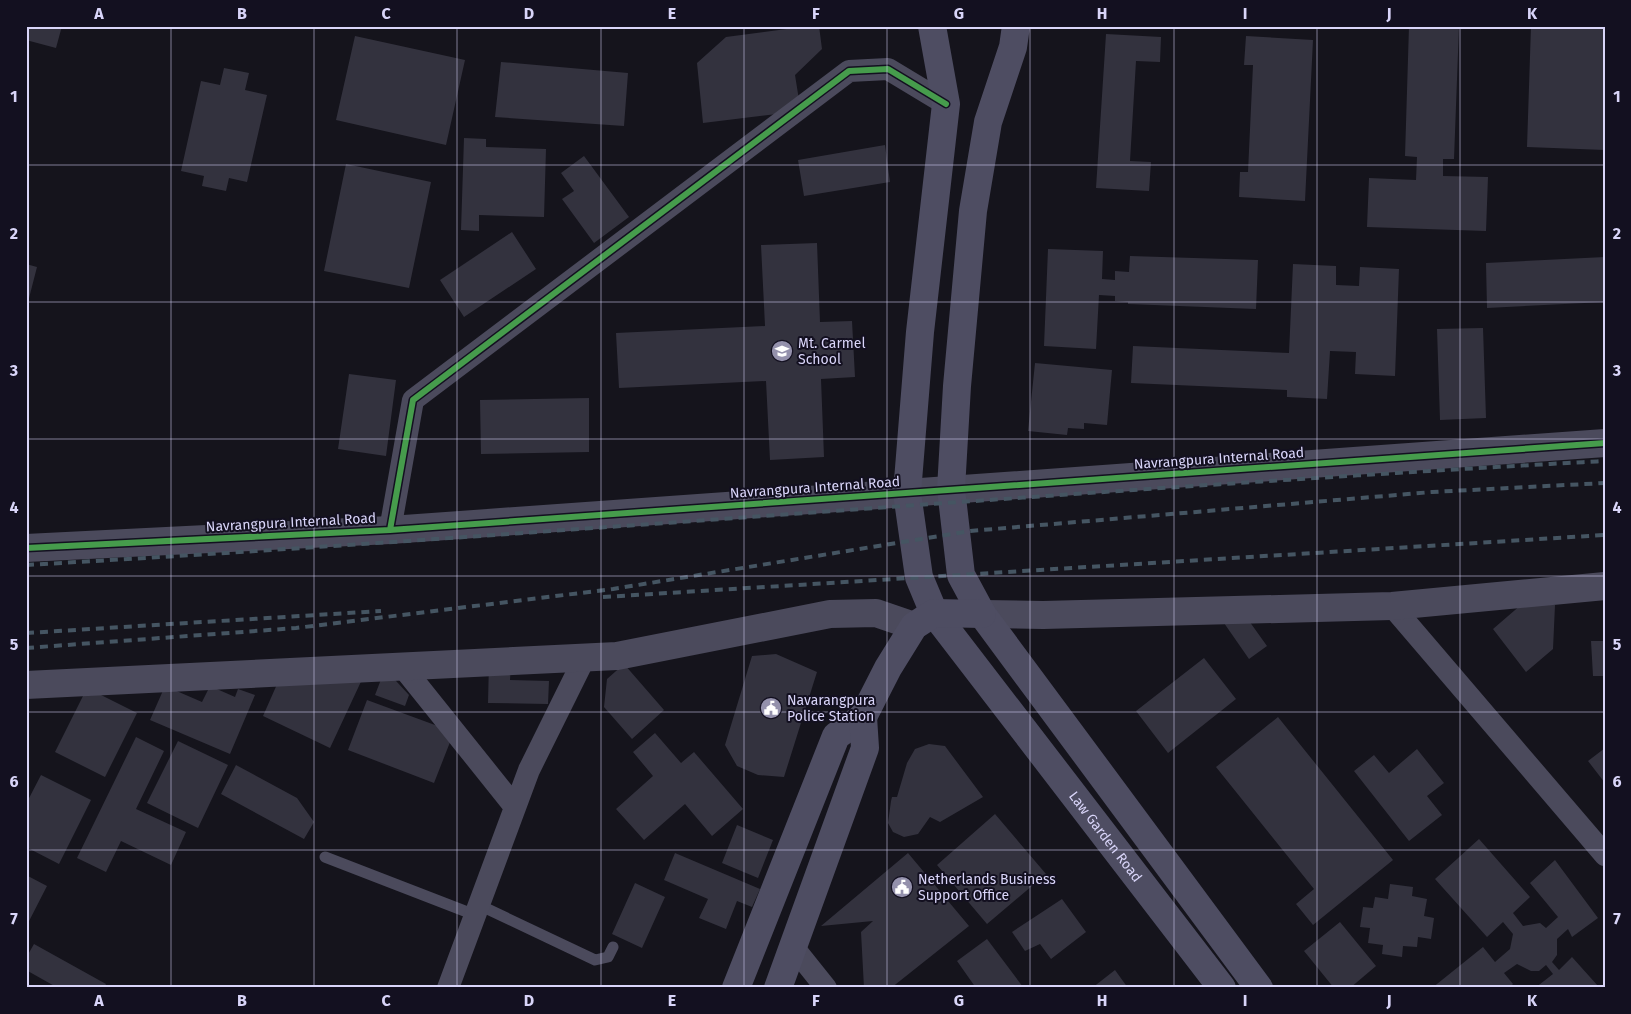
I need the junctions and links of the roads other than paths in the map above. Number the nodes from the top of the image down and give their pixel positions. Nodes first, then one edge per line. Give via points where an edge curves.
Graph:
1 (932, 26) edge
2 (1016, 26) edge
3 (946, 104) junction
4 (1605, 443) edge
5 (951, 489) junction
6 (907, 493) junction
7 (390, 530) junction
8 (26, 548) edge
9 (1605, 586) edge
10 (1392, 606) junction
11 (982, 614) junction
12 (924, 620) junction
13 (585, 657) junction
14 (402, 666) junction
15 (26, 685) edge
16 (863, 717) junction
17 (515, 807) junction
18 (1605, 856) edge
19 (325, 857) dead end
20 (477, 910) junction
21 (613, 947) dead end
22 (794, 948) junction
23 (448, 988) edge
24 (736, 988) edge
25 (778, 988) edge
26 (826, 988) edge
27 (1222, 988) edge
28 (1260, 988) edge

1 - 3 main road, Law Garden Road
2 - 5 main road via 1013,47 988,122 973,211
3 - 6 main road, Law Garden Road via 920,332
3 - 7 street via 888,69 849,71 413,400
4 - 5 street, Navrangpura Internal Road
5 - 6 street, Navrangpura Internal Road
5 - 11 main road via 961,576
6 - 7 street, Navrangpura Internal Road
6 - 12 main road, Law Garden Road
7 - 8 street, Navrangpura Internal Road
9 - 10 street
10 - 11 street
10 - 18 street
11 - 12 main road
11 - 28 main road
12 - 13 street via 876,613 830,614 617,656
12 - 16 main road via 888,668
12 - 27 main road, Law Garden Road via 991,685
13 - 14 street
13 - 17 street via 529,770
14 - 15 street
14 - 17 street
16 - 22 main road via 865,748
16 - 24 main road via 836,736
17 - 20 street
19 - 20 lane
20 - 21 lane via 595,960 608,957
20 - 23 street
22 - 25 main road
22 - 26 street

